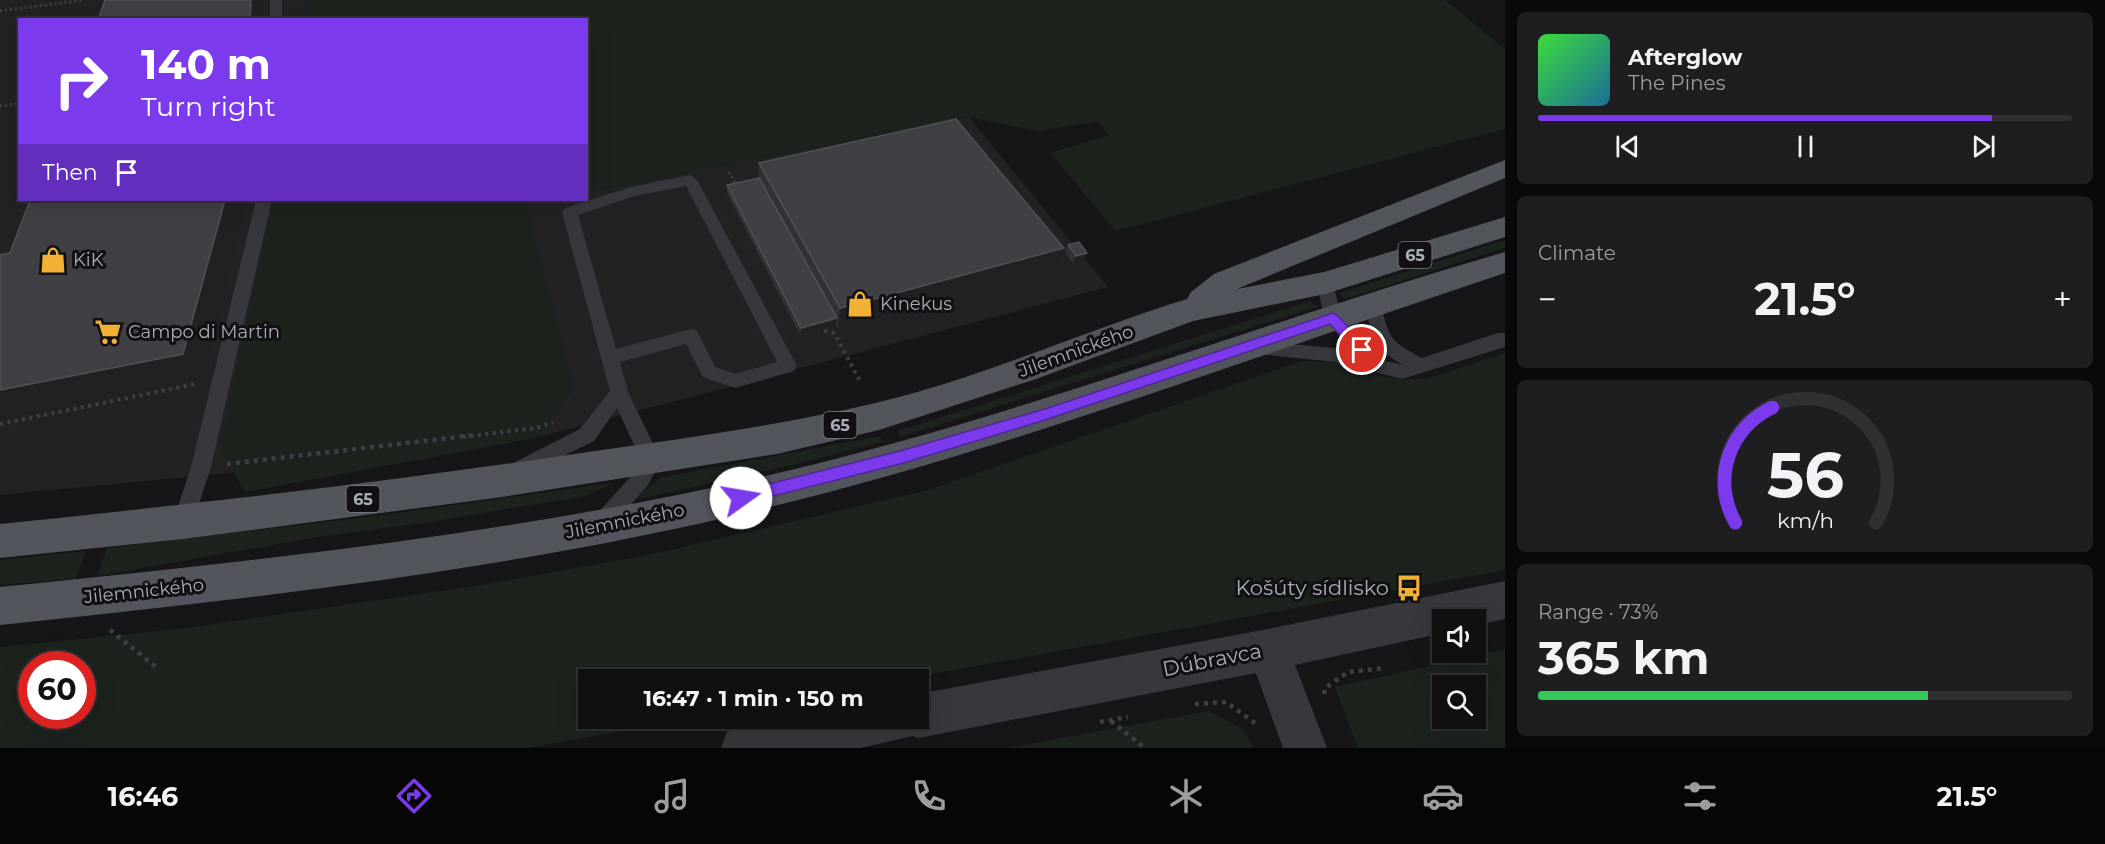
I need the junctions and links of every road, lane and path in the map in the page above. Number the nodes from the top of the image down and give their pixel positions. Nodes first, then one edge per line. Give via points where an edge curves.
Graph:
1 (84, 0) edge
2 (276, 0) edge
3 (75, 1) edge
4 (0, 10) edge
5 (276, 18) edge
6 (18, 103) edge
7 (0, 106) edge
8 (1505, 168) edge
9 (729, 172) dead end
10 (739, 191) edge
11 (264, 201) edge
12 (1505, 227) edge
13 (1505, 261) edge
14 (1324, 283) junction
15 (1374, 306) junction
16 (1189, 310) junction
17 (1333, 318) junction
18 (808, 327) edge
19 (1502, 341) edge
20 (1245, 347) junction
21 (610, 357) junction
22 (1376, 365) junction
23 (1420, 366) junction
24 (860, 381) dead end
25 (200, 383) dead end
26 (619, 393) junction
27 (556, 420) dead end
28 (0, 424) edge
29 (651, 460) junction
30 (221, 465) dead end
31 (495, 482) junction
32 (183, 522) junction
33 (599, 526) junction
34 (0, 541) edge
35 (1505, 600) edge
36 (0, 606) edge
37 (109, 629) dead end
38 (1268, 650) junction
39 (156, 667) dead end
40 (1385, 668) dead end
41 (1323, 698) dead end
42 (1183, 706) dead end
43 (929, 714) edge
44 (1131, 716) dead end
45 (1110, 720) junction
46 (1089, 724) dead end
47 (1259, 727) dead end
48 (844, 729) edge
49 (743, 748) edge
50 (1145, 748) edge
51 (1305, 748) edge

1 - 3 path
2 - 5 lane
3 - 4 path
6 - 7 path
8 - 16 main road via 1225,282
9 - 10 path
11 - 32 lane via 201,467
12 - 14 main road, Jilemnického / 65
13 - 15 main road, Jilemnického / 65
14 - 16 main road, Jilemnického / 65
14 - 17 lane
15 - 17 main road, Jilemnického / 65
15 - 23 lane via 1379,335 1395,352
16 - 29 main road, Jilemnického / 65 via 1024,370 879,416 777,439
17 - 20 main road, Jilemnického / 65
17 - 22 lane
18 - 24 path via 834,333
19 - 23 lane
20 - 22 lane via 1335,355
20 - 33 main road, Jilemnického / 65 via 900,458 762,493
21 - 21 lane via 570,212 632,192 690,180 788,366 735,381 709,372 691,336
21 - 26 lane
22 - 23 lane via 1402,372
25 - 28 path
26 - 29 lane
26 - 31 lane via 587,435
27 - 30 path via 536,428
29 - 31 main road, Jilemnického / 65
29 - 33 lane via 641,479
31 - 32 main road, Jilemnického / 65
32 - 34 main road, Jilemnického / 65
33 - 36 main road, Jilemnického / 65 via 477,548 243,580
35 - 38 street, Dúbravca
37 - 39 path
38 - 43 street, Dúbravca
38 - 51 street
40 - 41 path via 1348,672 1325,688
42 - 47 path via 1226,702
44 - 45 path
45 - 46 path
45 - 50 path
48 - 49 street

